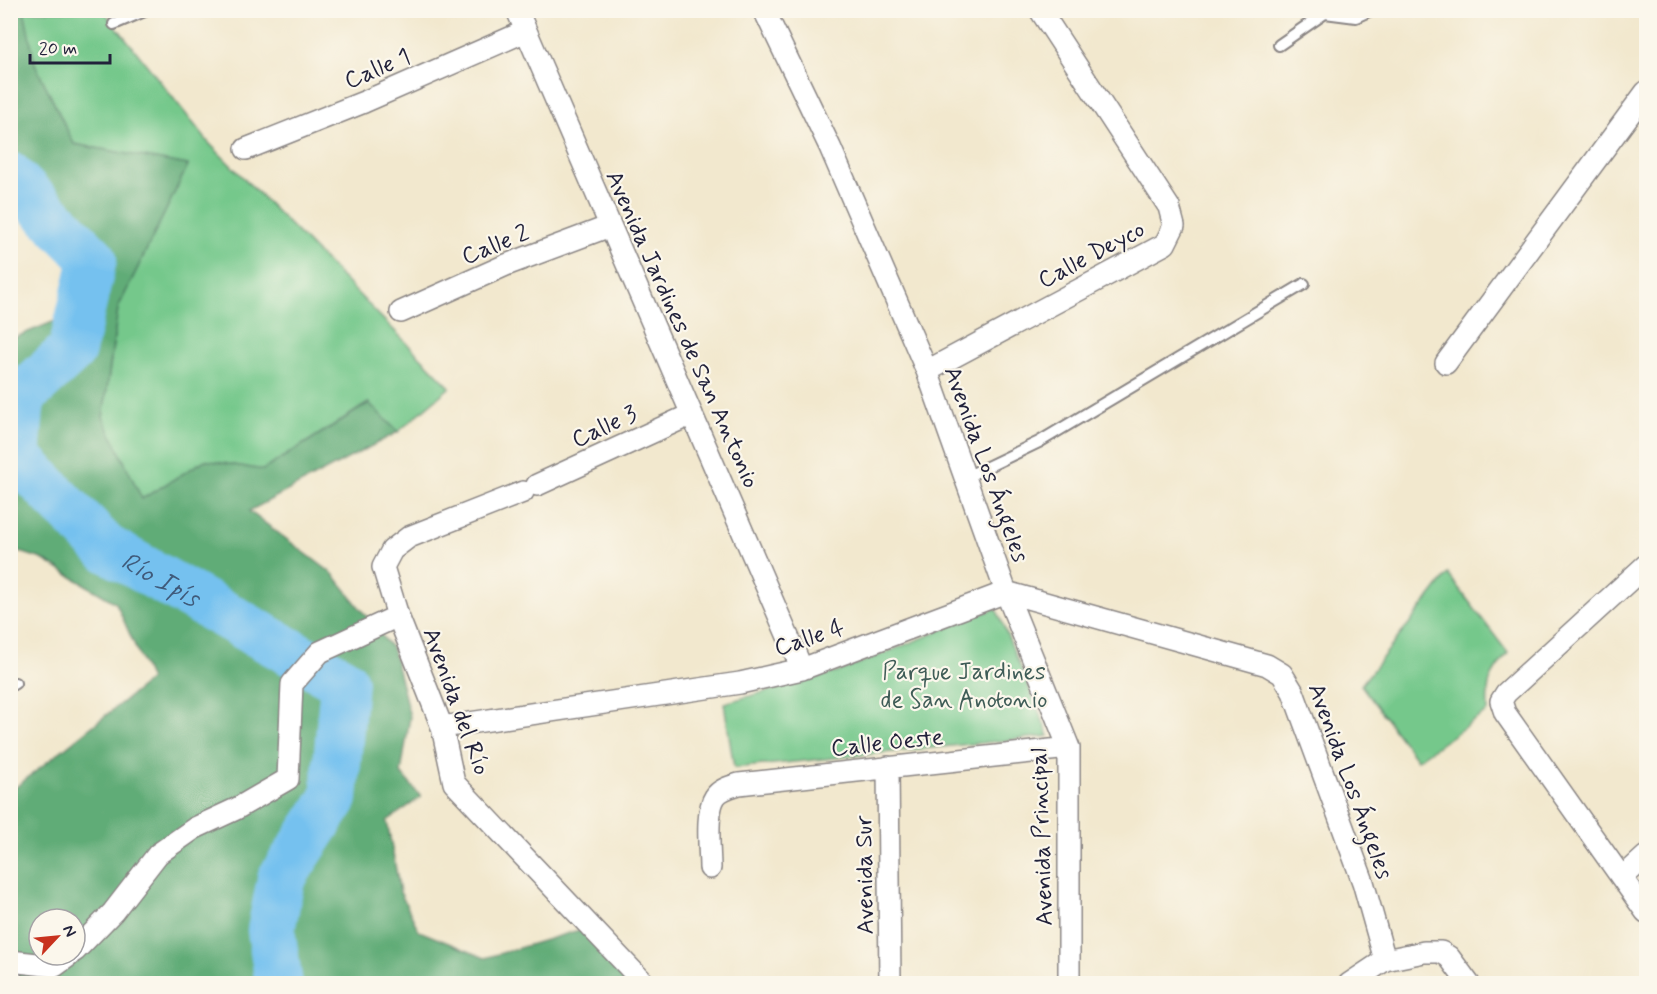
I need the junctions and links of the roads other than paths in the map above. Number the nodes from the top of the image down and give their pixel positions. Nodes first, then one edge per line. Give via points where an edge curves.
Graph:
1 (147, 10) edge
2 (517, 10) edge
3 (764, 10) edge
4 (1040, 10) edge
5 (1371, 10) edge
6 (114, 24) dead end
7 (526, 31) junction
8 (1280, 45) dead end
9 (1647, 92) edge
10 (246, 148) dead end
11 (610, 226) junction
12 (1304, 284) dead end
13 (401, 312) dead end
14 (1446, 363) dead end
15 (927, 371) junction
16 (692, 414) junction
17 (964, 478) junction
18 (530, 488) joint
19 (1647, 565) edge
20 (1006, 592) junction
21 (398, 616) junction
22 (802, 669) junction
23 (442, 727) junction
24 (1069, 748) junction
25 (888, 767) junction
26 (1647, 856) edge
27 (710, 868) dead end
28 (1622, 878) junction
29 (1647, 912) edge
30 (87, 939) edge
31 (1384, 960) junction
32 (10, 961) edge
33 (27, 963) edge
34 (10, 978) edge
35 (14, 984) edge
36 (645, 984) edge
37 (890, 984) edge
38 (1069, 984) edge
39 (1349, 984) edge
40 (1469, 984) edge

1 - 6 lane
2 - 7 street, Avenida Jardines de San Antonio
3 - 15 street, Avenida Los Ángeles via 830,147
4 - 15 street, Calle Deyco via 1169,207 1174,226 1165,244
5 - 8 lane via 1356,17 1326,13
7 - 10 street, Calle 1 via 364,102
7 - 11 street, Avenida Jardines de San Antonio
9 - 14 street
11 - 13 street, Calle 2 via 506,265
11 - 16 street, Avenida Jardines de San Antonio
12 - 17 lane via 1039,442
15 - 17 street, Avenida Los Ángeles
16 - 18 street, Calle 3
16 - 22 street, Avenida Jardines de San Antonio
17 - 20 street, Avenida Los Ángeles
18 - 21 street, Avenida del Río via 409,537 392,550 383,567
19 - 28 street via 1506,693 1502,701 1505,713
20 - 22 street, Calle 4
20 - 24 street, Avenida Principal
20 - 31 street, Avenida Los Ángeles via 1267,665 1282,674 1293,692 1363,882
21 - 23 street, Avenida del Río
21 - 30 street via 321,652 292,684 288,778 195,828 158,854
22 - 23 street, Calle 4 via 740,683
23 - 36 street, Avenida del Río via 454,783
24 - 25 street, Calle Oeste
24 - 38 street, Avenida Principal
25 - 27 street, Calle Oeste via 724,789 715,797 710,810
25 - 37 street, Avenida Sur
26 - 28 street
28 - 29 street
31 - 39 street
31 - 40 street via 1441,952
32 - 33 street
34 - 35 street

